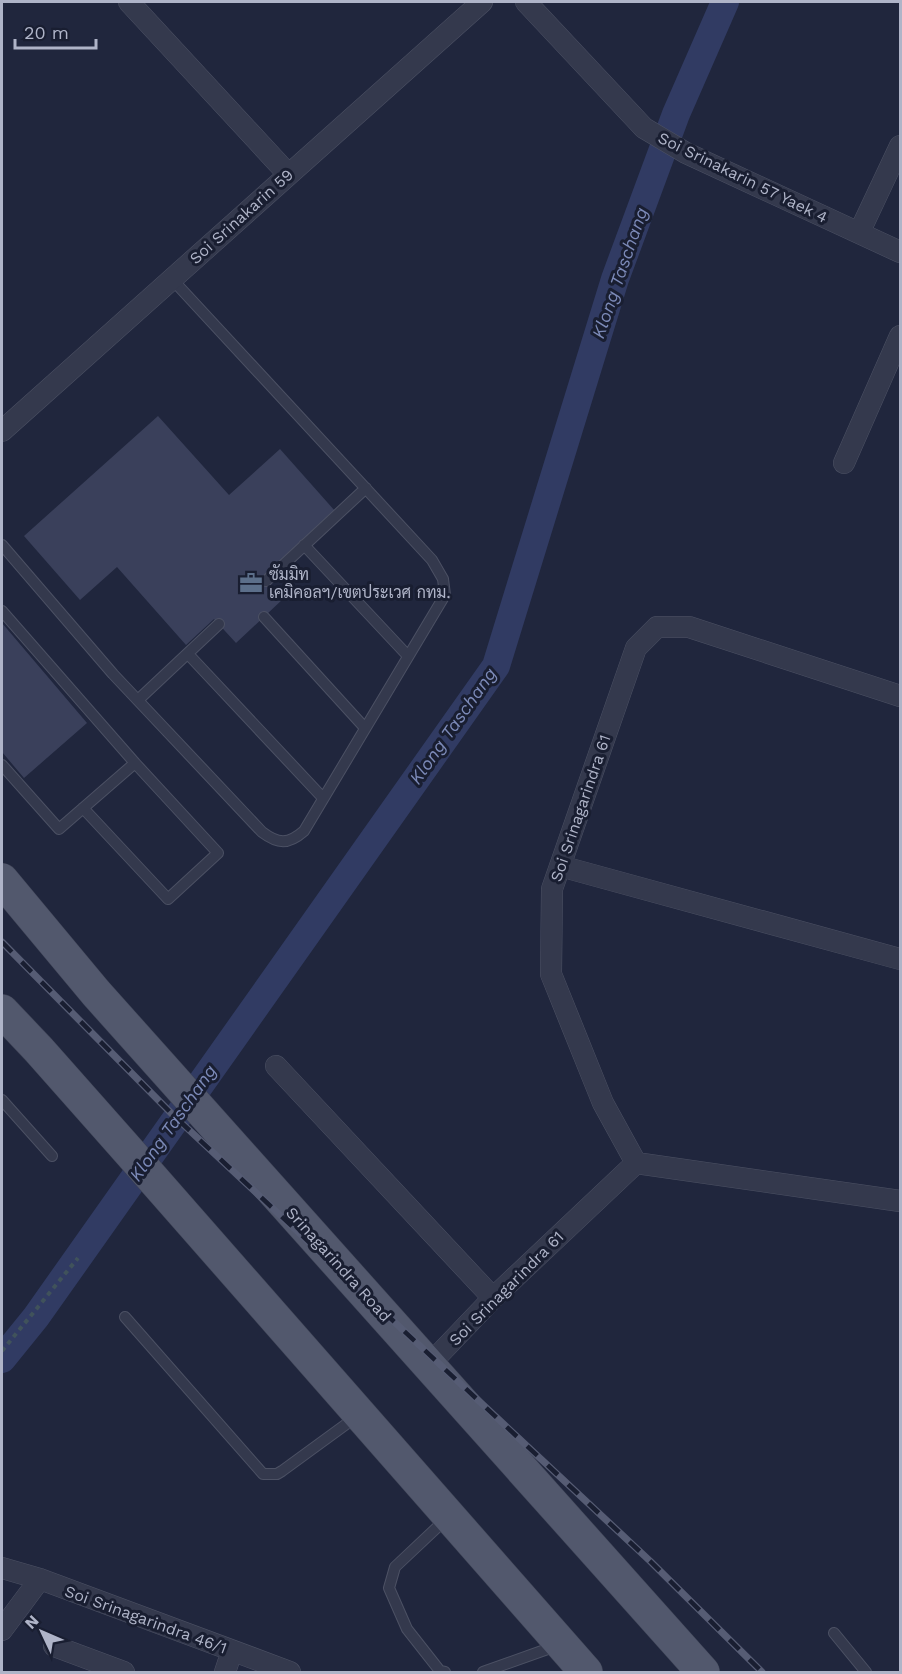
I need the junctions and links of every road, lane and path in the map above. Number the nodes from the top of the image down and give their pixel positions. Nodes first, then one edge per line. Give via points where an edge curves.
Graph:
1 (129, 2) edge
2 (482, 2) edge
3 (526, 2) edge
4 (900, 146) edge
5 (288, 174) junction
6 (859, 233) junction
7 (900, 252) edge
8 (171, 278) junction
9 (900, 336) edge
10 (2, 431) edge
11 (844, 463) dead end
12 (366, 488) junction
13 (2, 545) edge
14 (304, 545) junction
15 (266, 581) dead end
16 (2, 611) edge
17 (264, 617) dead end
18 (219, 624) dead end
19 (188, 654) junction
20 (408, 656) junction
21 (900, 696) edge
22 (138, 700) junction
23 (365, 728) junction
24 (135, 763) junction
25 (2, 765) edge
26 (323, 798) junction
27 (83, 808) junction
28 (560, 866) junction
29 (2, 880) edge
30 (2, 901) edge
31 (900, 959) edge
32 (96, 993) junction
33 (2, 1003) edge
34 (2, 1011) edge
35 (39, 1050) junction
36 (276, 1066) dead end
37 (2, 1100) edge
38 (52, 1156) dead end
39 (636, 1163) junction
40 (900, 1201) edge
41 (78, 1258) dead end
42 (493, 1298) junction
43 (125, 1317) dead end
44 (2, 1351) edge
45 (429, 1365) junction
46 (359, 1415) junction
47 (449, 1517) junction
48 (2, 1568) edge
49 (40, 1580) junction
50 (2, 1630) edge
51 (834, 1633) dead end
52 (561, 1644) junction
53 (54, 1646) dead end
54 (232, 1651) junction
55 (686, 1659) edge
56 (124, 1672) edge
57 (225, 1672) edge
58 (290, 1672) edge
59 (445, 1672) edge
60 (483, 1672) edge
61 (586, 1672) edge
62 (703, 1672) edge
63 (866, 1672) edge

1 - 5 street
2 - 5 street, Soi Srinakarin 59
3 - 6 street, Soi Srinakarin 57 Yaek 4 via 644,128 686,153
4 - 6 street
5 - 8 street, Soi Srinakarin 59
6 - 7 street, Soi Srinakarin 57 Yaek 4
8 - 10 street, Soi Srinakarin 59
8 - 12 lane
9 - 11 street
12 - 14 lane
12 - 20 lane via 432,560 444,579 445,595
13 - 22 lane
14 - 15 lane
14 - 20 lane
16 - 24 lane
17 - 23 lane
18 - 19 lane
19 - 22 lane
19 - 26 lane
20 - 23 lane
21 - 28 street, Soi Srinagarindra 61 via 689,627 657,627 636,648
22 - 26 lane via 272,840 296,839
23 - 26 lane
24 - 27 lane
24 - 27 lane via 218,853 168,899
25 - 27 lane via 59,829
28 - 31 street
28 - 39 street, Soi Srinagarindra 61 via 552,889 551,974 603,1103
29 - 32 main road, Srinagarindra Road
30 - 32 main road
32 - 45 main road, Srinagarindra Road
33 - 35 main road
34 - 35 main road
35 - 46 main road
36 - 42 street
37 - 38 lane
39 - 40 street
39 - 42 street, Soi Srinagarindra 61
41 - 44 path
42 - 45 street, Soi Srinagarindra 61
43 - 46 lane via 263,1474 279,1473
45 - 55 main road, Srinagarindra Road
46 - 47 main road
47 - 52 main road
47 - 59 lane via 395,1567 389,1588 407,1629 440,1671
48 - 49 street, Soi Srinagarindra 46/1
49 - 50 street
49 - 54 street, Soi Srinagarindra 46/1
51 - 63 lane
52 - 60 lane
52 - 61 main road
53 - 56 street
54 - 57 street
54 - 58 street, Soi Srinagarindra 46/1
55 - 62 main road, Srinagarindra Road

